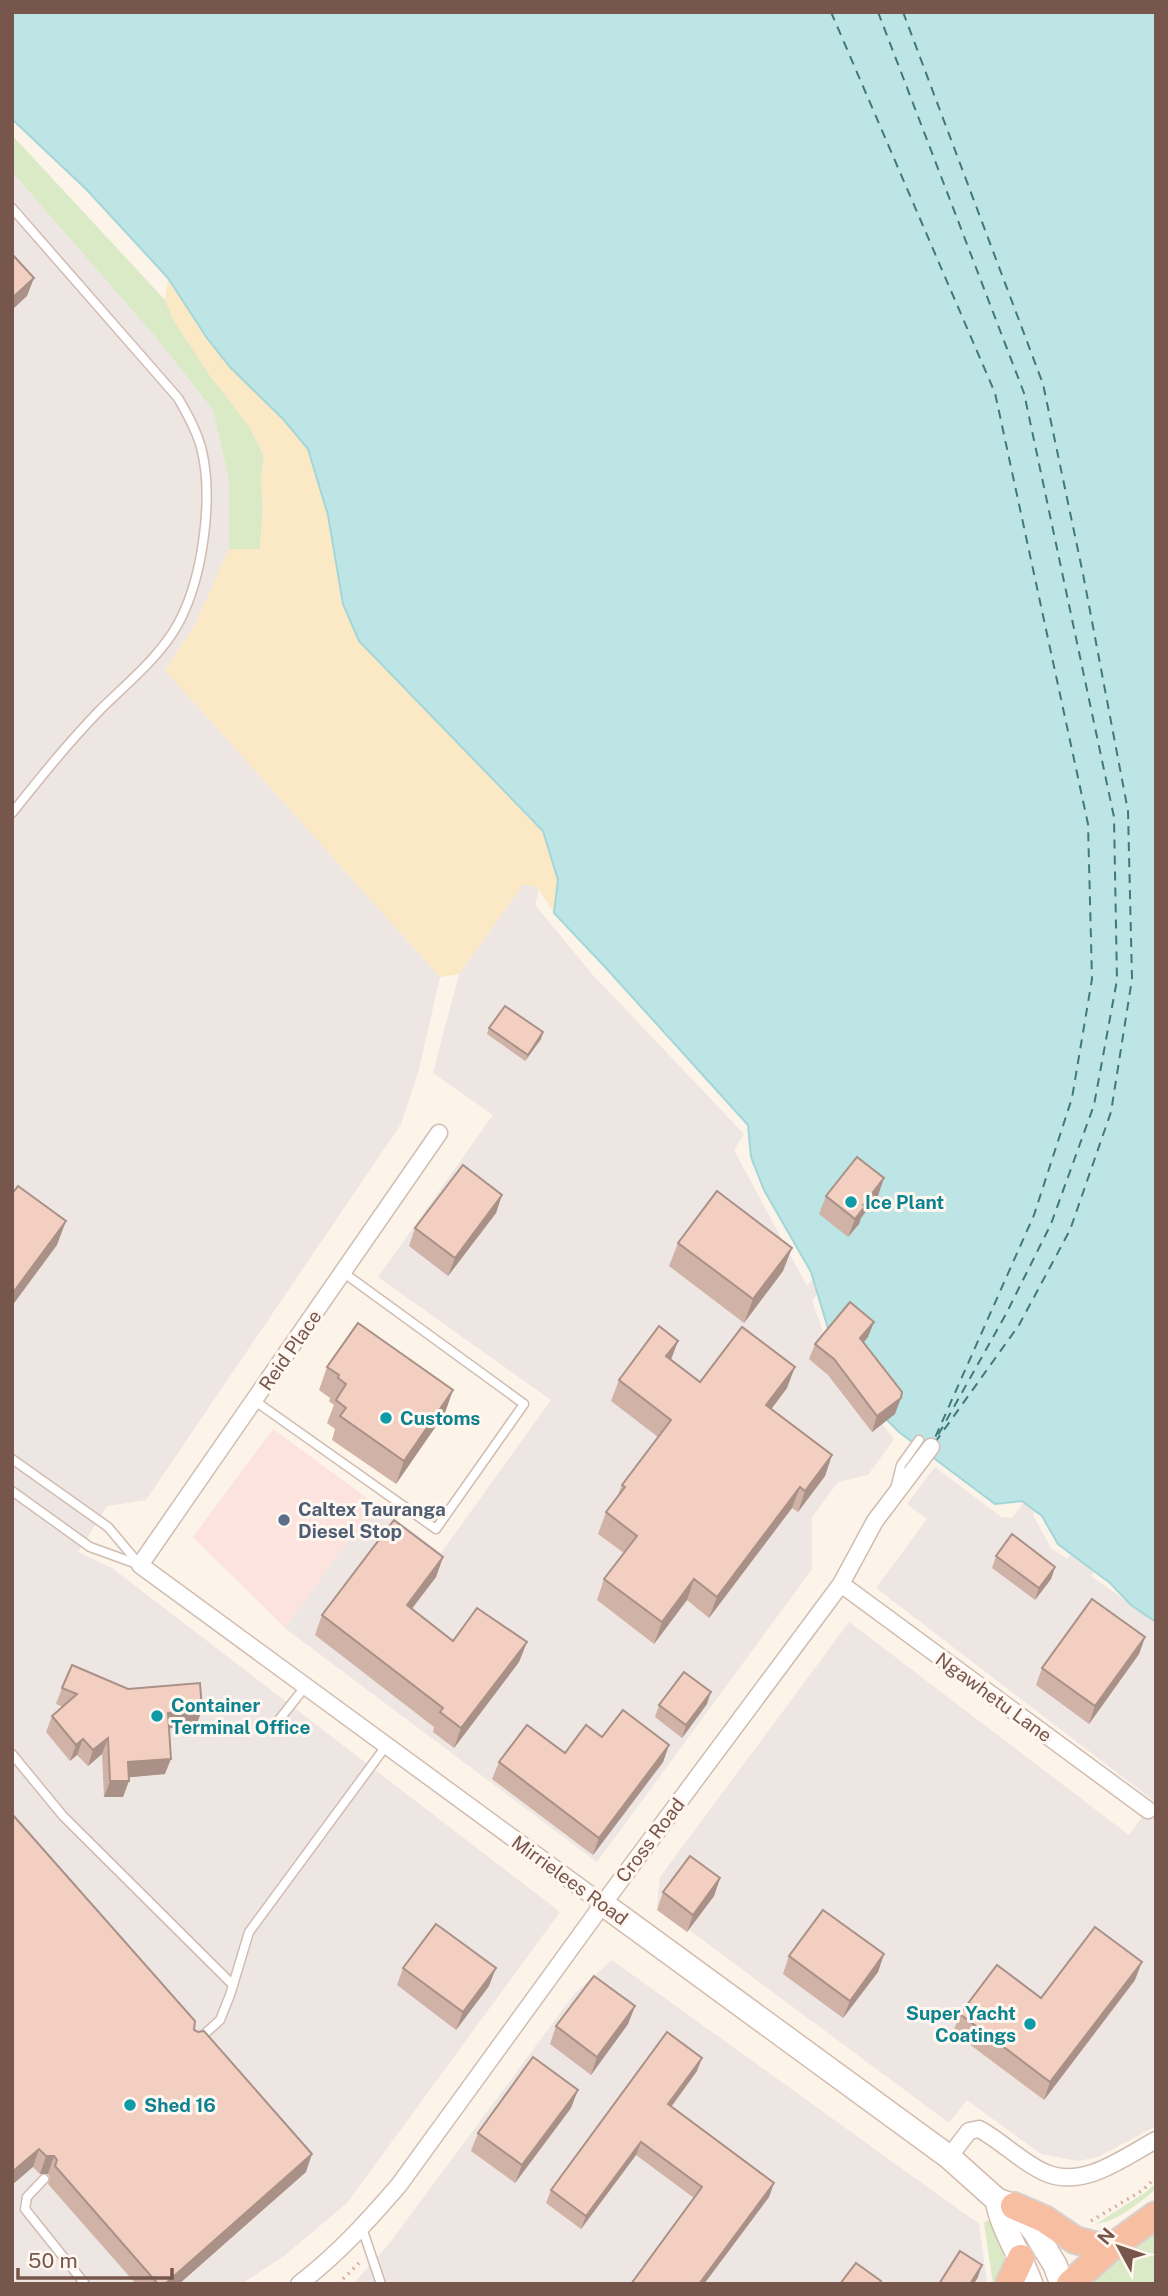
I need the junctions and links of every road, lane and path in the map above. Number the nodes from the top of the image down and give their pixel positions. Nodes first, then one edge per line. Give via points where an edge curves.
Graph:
1 (12, 208) edge
2 (12, 813) edge
3 (439, 1133) dead end
4 (344, 1273) junction
5 (255, 1401) junction
6 (925, 1444) dead end
7 (12, 1459) edge
8 (12, 1490) edge
9 (140, 1565) junction
10 (841, 1584) junction
11 (305, 1687) junction
12 (271, 1730) dead end
13 (386, 1746) junction
14 (12, 1754) edge
15 (1148, 1810) dead end
16 (603, 1904) junction
17 (233, 1986) junction
18 (193, 2044) edge
19 (1156, 2140) edge
20 (949, 2157) junction
21 (1156, 2177) edge
22 (44, 2179) dead end
23 (1006, 2203) junction
24 (1156, 2215) edge
25 (1087, 2225) dead end
26 (362, 2228) junction
27 (1109, 2249) junction
28 (370, 2253) junction
29 (1021, 2258) junction
30 (85, 2284) edge
31 (299, 2284) edge
32 (338, 2284) edge
33 (381, 2284) edge
34 (1009, 2284) edge
35 (1031, 2284) edge
36 (1062, 2284) edge
37 (1070, 2284) edge

1 - 2 lane via 178,398 200,445 207,497 198,566 178,624
3 - 4 street, Reid Place
4 - 5 street, Reid Place
4 - 5 lane via 524,1404 436,1529
5 - 9 street, Reid Place
6 - 10 street, Cross Road
7 - 9 lane via 108,1527
8 - 9 lane via 90,1547
9 - 11 street, Mirrielees Road
10 - 15 street, Ngawhetu Lane
10 - 16 street, Cross Road
11 - 12 lane
11 - 13 street, Mirrielees Road
13 - 16 street, Mirrielees Road
13 - 17 lane via 249,1933
14 - 17 lane via 63,1816
16 - 20 main road, Mirrielees Road
16 - 26 street, Cross Road via 399,2185
17 - 18 lane via 220,2020
19 - 20 street via 1091,2174 1070,2179 1046,2174 979,2129 969,2131
20 - 23 main road, Mirrielees Road
21 - 25 path
22 - 30 lane via 27,2197 25,2209
23 - 27 highway via 1044,2219 1075,2240
23 - 29 main road, Mirrielees Road via 1000,2217
23 - 36 main road, Mirrielees Road via 1035,2232
24 - 27 highway
26 - 28 lane
26 - 31 street, Cross Road
27 - 37 highway
28 - 32 path
28 - 33 lane
29 - 34 highway
29 - 35 main road, Mirrielees Road

